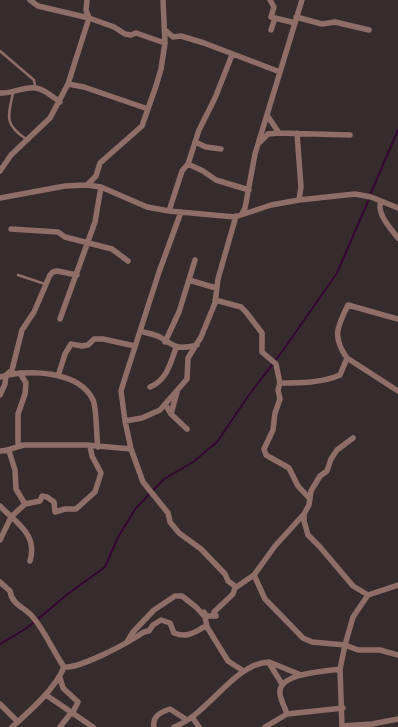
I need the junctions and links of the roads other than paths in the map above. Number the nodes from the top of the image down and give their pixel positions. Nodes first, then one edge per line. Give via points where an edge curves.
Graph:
1 (30, 0) edge
2 (87, 0) edge
3 (163, 0) edge
4 (270, 0) edge
5 (302, 0) edge
6 (89, 18) junction
7 (275, 18) junction
8 (295, 20) junction
9 (165, 30) junction
10 (271, 30) dead end
11 (369, 30) dead end
12 (165, 43) junction
13 (0, 51) edge
14 (232, 55) junction
15 (280, 72) junction
16 (68, 84) junction
17 (35, 88) junction
18 (13, 92) junction
19 (0, 93) edge
20 (60, 102) junction
21 (148, 109) junction
22 (267, 115) junction
23 (279, 133) junction
24 (297, 133) junction
25 (350, 135) dead end
26 (28, 140) junction
27 (195, 142) junction
28 (258, 143) junction
29 (221, 149) dead end
30 (188, 164) junction
31 (0, 171) edge
32 (87, 185) junction
33 (101, 187) junction
34 (249, 190) junction
35 (0, 198) edge
36 (299, 200) junction
37 (381, 201) junction
38 (398, 208) edge
39 (169, 211) junction
40 (181, 212) junction
41 (239, 215) junction
42 (11, 229) dead end
43 (398, 238) edge
44 (88, 243) junction
45 (195, 260) dead end
46 (128, 261) dead end
47 (18, 275) dead end
48 (77, 275) junction
49 (189, 280) junction
50 (46, 285) junction
51 (216, 288) junction
52 (215, 300) junction
53 (60, 319) dead end
54 (398, 319) edge
55 (140, 331) junction
56 (165, 342) junction
57 (197, 345) junction
58 (135, 346) junction
59 (176, 348) junction
60 (348, 358) junction
61 (14, 361) junction
62 (21, 373) junction
63 (3, 376) edge
64 (58, 376) junction
65 (280, 383) junction
66 (150, 387) dead end
67 (177, 391) junction
68 (398, 391) edge
69 (0, 396) edge
70 (165, 404) junction
71 (171, 414) junction
72 (125, 421) junction
73 (187, 429) dead end
74 (354, 438) dead end
75 (18, 446) junction
76 (90, 446) junction
77 (98, 447) junction
78 (130, 449) junction
79 (0, 451) edge
80 (9, 451) junction
81 (310, 499) junction
82 (25, 504) junction
83 (0, 506) edge
84 (304, 514) junction
85 (11, 517) junction
86 (0, 540) edge
87 (30, 561) dead end
88 (254, 575) junction
89 (0, 582) edge
90 (398, 585) edge
91 (235, 588) junction
92 (368, 595) junction
93 (196, 607) junction
94 (207, 627) junction
95 (127, 642) junction
96 (345, 645) junction
97 (398, 655) edge
98 (269, 662) junction
99 (64, 667) junction
100 (340, 669) junction
101 (242, 670) junction
102 (301, 675) junction
103 (60, 678) junction
104 (282, 684) junction
105 (46, 694) junction
106 (0, 704) edge
107 (343, 708) junction
108 (72, 713) junction
109 (287, 714) junction
110 (190, 719) junction
111 (398, 719) edge
112 (18, 722) junction
113 (12, 727) edge
114 (60, 727) edge
115 (93, 727) edge
116 (154, 727) edge
117 (174, 727) edge
118 (199, 727) edge
119 (265, 727) edge
120 (342, 727) edge

1 - 6 street via 38,6
2 - 6 street
3 - 9 street
4 - 7 street via 274,7 271,17
5 - 8 street
6 - 12 street via 125,34 136,33
6 - 16 street
7 - 8 street
7 - 10 street
8 - 11 street via 322,24 335,22
8 - 15 street
9 - 12 street
9 - 14 street via 174,37 204,42
12 - 21 street
13 - 17 lane via 34,80
14 - 15 street
14 - 27 street
15 - 22 street
16 - 20 street
16 - 21 street
17 - 18 street
17 - 20 street
18 - 19 street
18 - 26 lane via 9,123 14,131
20 - 26 street via 50,118
21 - 32 street via 142,126 100,163 96,176
22 - 23 street
22 - 28 street
23 - 24 street
23 - 28 street via 268,134
24 - 25 street
24 - 36 street
26 - 31 street via 11,155
27 - 29 street
27 - 30 street
28 - 34 street
30 - 34 street via 216,180
30 - 39 street via 182,171
32 - 33 street
32 - 35 street
33 - 39 street via 141,204
33 - 44 street
34 - 41 street via 245,208
36 - 37 street via 354,194
36 - 41 street
37 - 38 street
37 - 43 street via 380,212
39 - 40 street
40 - 41 street
40 - 55 street
41 - 51 street
42 - 44 street via 58,232
44 - 46 street via 112,249
44 - 48 street
45 - 49 street
47 - 50 lane
48 - 50 street via 53,272
48 - 53 street
49 - 51 street
49 - 56 street
50 - 61 street via 22,330
51 - 52 street
52 - 57 street
52 - 65 street via 241,307 257,325 262,333 262,352 276,364
54 - 60 street via 348,305 336,332 339,347
55 - 56 street
55 - 58 street
56 - 59 street
57 - 59 street
57 - 67 street via 188,358 187,379
58 - 64 street via 103,338 88,345 71,344
58 - 72 street via 122,391
59 - 66 street via 162,379
60 - 65 street via 340,375 329,380
60 - 68 street
61 - 62 street
61 - 63 street via 12,370
62 - 63 street
62 - 64 street
62 - 75 street via 26,383 18,414
63 - 69 street via 5,384
64 - 77 street via 78,382 88,392 93,401
65 - 81 street via 273,430 264,449 266,454 289,468 298,486
67 - 70 street
67 - 71 street
70 - 71 street
70 - 72 street via 154,414
71 - 73 street
72 - 78 street
74 - 81 street via 330,459 327,472 320,476
75 - 76 street
75 - 80 street
76 - 77 street
76 - 82 street via 101,473 95,492 76,509 55,512 54,502 42,496 40,501
77 - 78 street
78 - 91 street via 143,482 168,513 170,522 225,574
79 - 80 street
80 - 82 street via 16,489
81 - 84 street
82 - 85 street
83 - 85 street
84 - 88 street
84 - 92 street via 308,536 352,586
85 - 86 street
85 - 87 street via 20,524 31,542 34,551
88 - 91 street
88 - 96 street via 265,599 303,638
89 - 99 street via 10,591 14,603 31,615
90 - 92 street
91 - 93 street via 214,612 216,616 206,616
92 - 96 street via 353,616
93 - 94 street via 205,617
93 - 95 street via 182,596 175,596 154,610
94 - 95 street via 182,636 174,633 170,623 161,620 149,631
94 - 101 street via 228,661
95 - 99 street via 89,661 71,668
96 - 97 street via 352,649 380,650
96 - 100 street
98 - 101 street
98 - 102 street
98 - 104 street
99 - 103 street
100 - 102 street
100 - 107 street
101 - 110 street
102 - 104 street
103 - 105 street
103 - 108 street via 63,688 78,702
104 - 109 street via 280,693
105 - 108 street
105 - 112 street
106 - 112 street
107 - 109 street
107 - 120 street
108 - 114 street
108 - 115 street
109 - 119 street
110 - 116 street via 170,709 158,714
110 - 117 street
110 - 118 street
111 - 120 street
112 - 113 street

